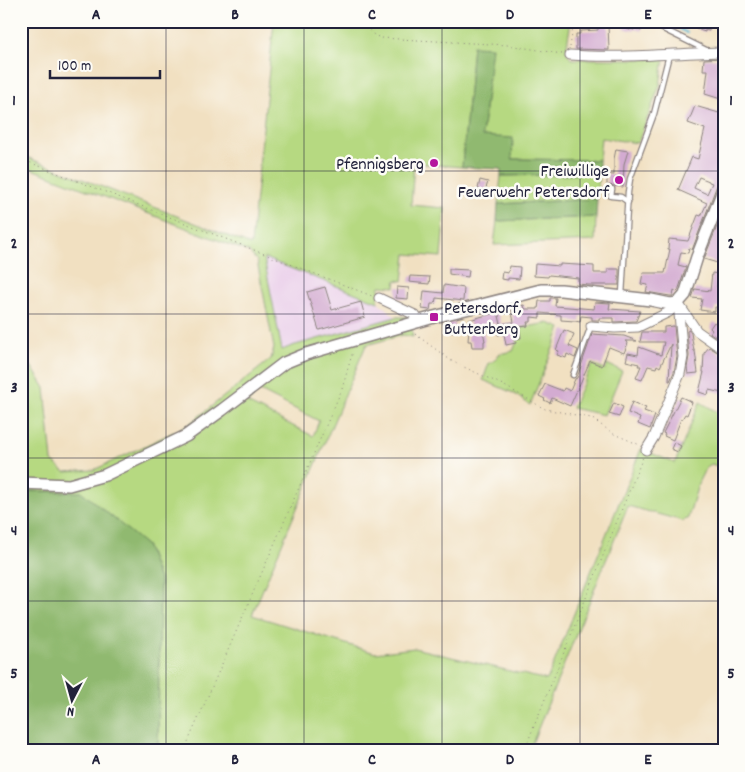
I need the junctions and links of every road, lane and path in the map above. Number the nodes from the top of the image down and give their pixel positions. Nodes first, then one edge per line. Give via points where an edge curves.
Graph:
1 (366, 21) edge
2 (574, 21) edge
3 (647, 21) edge
4 (711, 52) junction
5 (724, 52) edge
6 (570, 55) junction
7 (669, 55) junction
8 (21, 159) edge
9 (724, 188) edge
10 (612, 189) dead end
11 (628, 202) junction
12 (622, 296) junction
13 (379, 298) joint
14 (678, 303) junction
15 (416, 323) junction
16 (591, 326) joint
17 (356, 339) junction
18 (724, 350) edge
19 (573, 375) dead end
20 (647, 450) junction
21 (21, 483) edge
22 (184, 751) edge
23 (524, 751) edge

1 - 6 path via 368,30 382,38 508,45
2 - 6 path
3 - 4 lane
4 - 5 street
4 - 7 street
6 - 7 street
7 - 11 lane via 654,114 630,179
8 - 13 path
9 - 14 main road via 685,295
10 - 11 lane via 611,196
11 - 12 lane
12 - 14 main road
12 - 15 main road via 541,290
13 - 15 street via 415,315
14 - 16 street via 669,312 638,327
14 - 18 street via 697,331
14 - 20 street via 683,357 680,374
15 - 17 main road
15 - 20 path via 416,334 453,362 504,385 545,409 591,418
16 - 19 lane
17 - 21 main road via 284,363 186,436 105,475 69,485
17 - 22 path via 342,389
20 - 23 path

